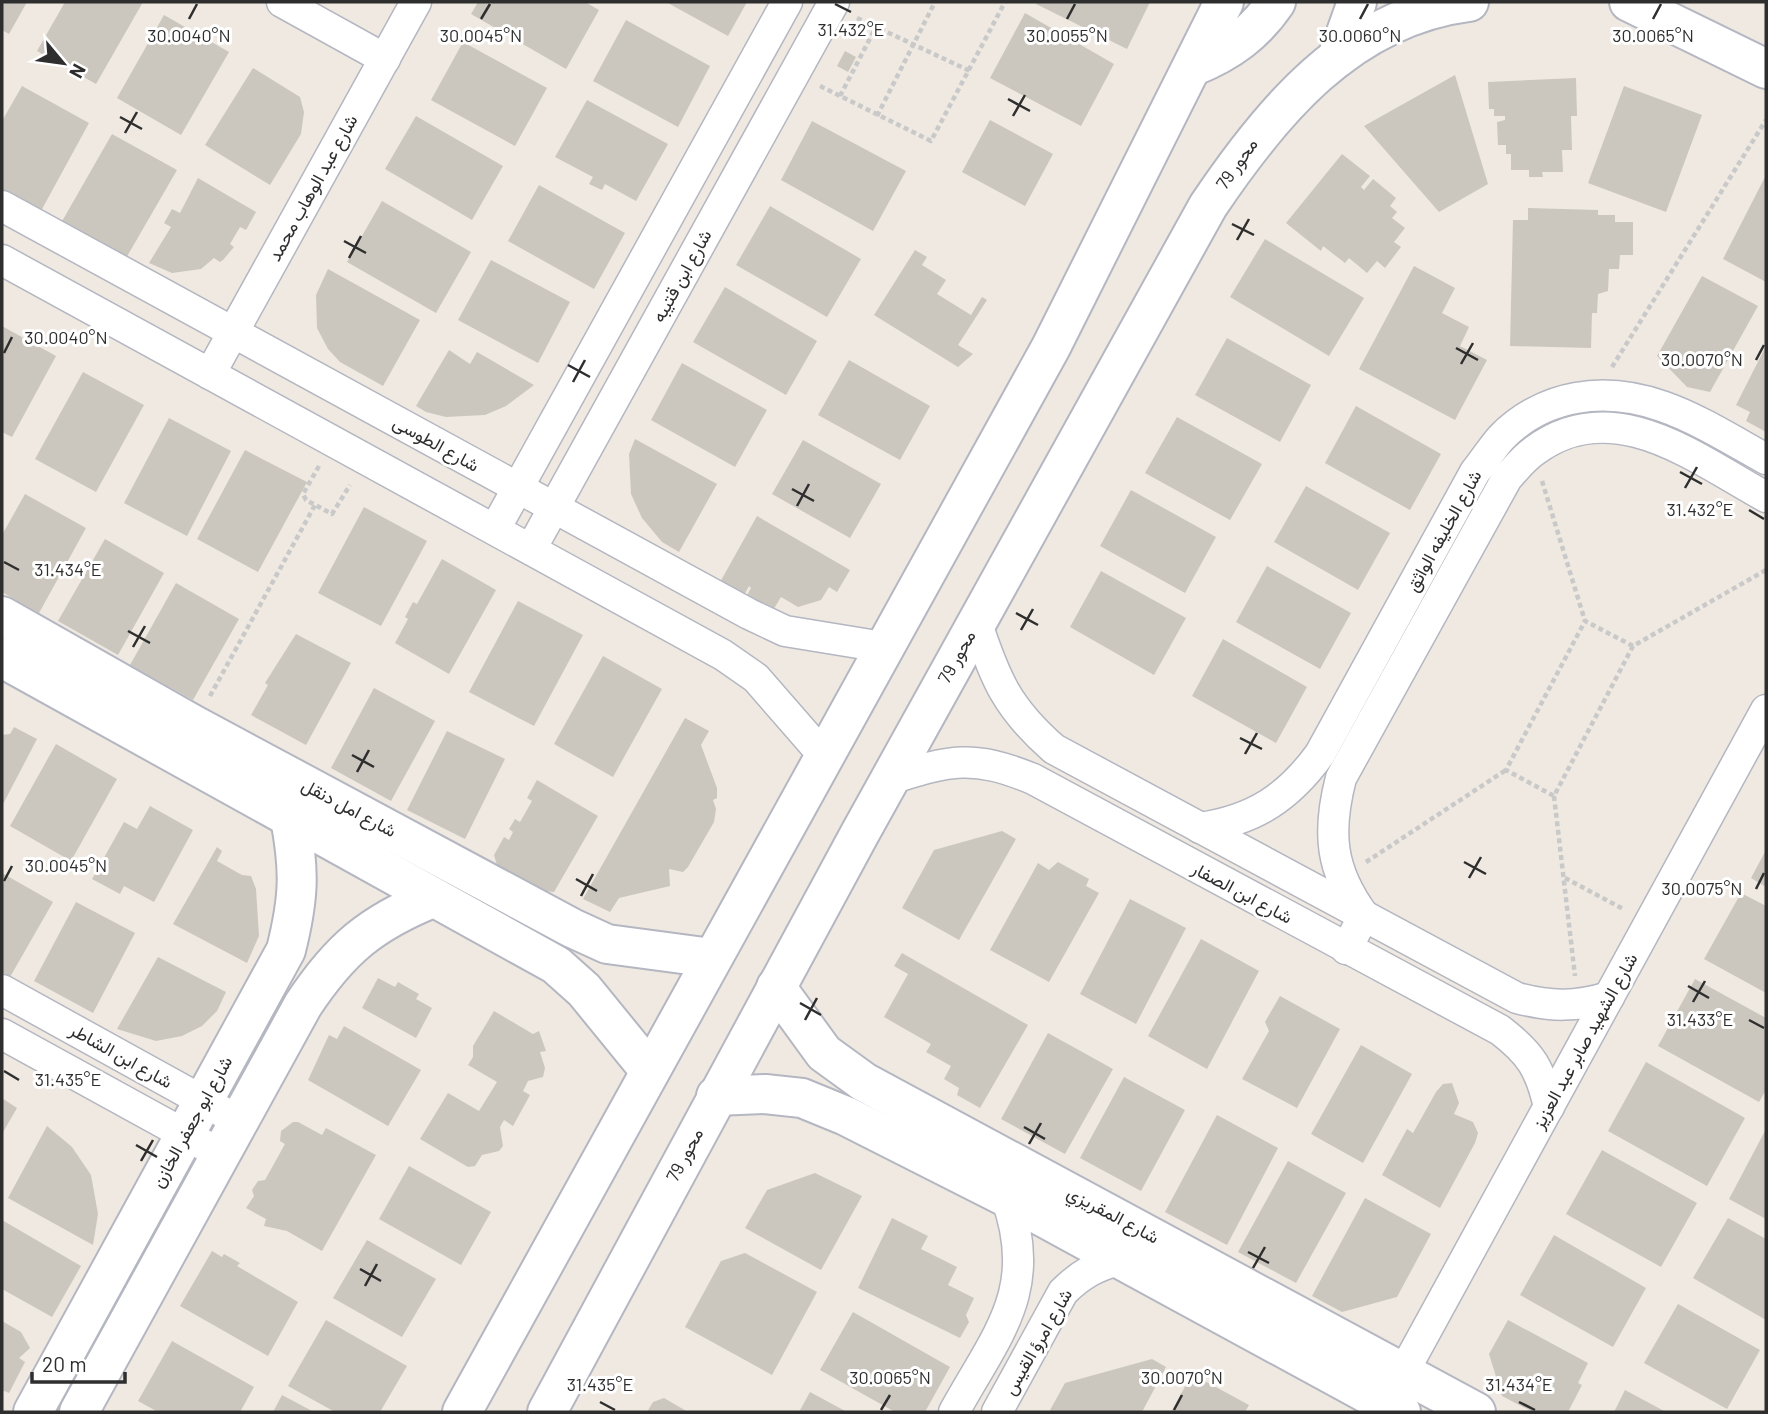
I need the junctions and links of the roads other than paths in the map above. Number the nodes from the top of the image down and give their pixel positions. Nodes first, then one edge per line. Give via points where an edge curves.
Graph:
1 (282, 2) edge
2 (416, 2) edge
3 (787, 2) edge
4 (1224, 2) edge
5 (1276, 2) edge
6 (1357, 2) edge
7 (1469, 2) edge
8 (1606, 2) edge
9 (833, 4) edge
10 (1652, 9) edge
11 (1336, 58) junction
12 (385, 59) junction
13 (1194, 66) junction
14 (1766, 69) edge
15 (2, 206) edge
16 (2, 260) edge
17 (233, 332) junction
18 (210, 374) junction
19 (1766, 459) edge
20 (518, 489) junction
21 (1766, 497) edge
22 (554, 508) junction
23 (495, 530) junction
24 (531, 549) junction
25 (2, 616) edge
26 (976, 621) junction
27 (883, 647) junction
28 (2, 658) edge
29 (1766, 710) edge
30 (824, 756) junction
31 (890, 779) junction
32 (289, 818) junction
33 (1200, 828) junction
34 (433, 898) junction
35 (1364, 916) junction
36 (607, 944) junction
37 (1346, 949) junction
38 (712, 958) junction
39 (776, 987) junction
40 (2, 990) edge
41 (584, 990) junction
42 (1609, 997) junction
43 (2, 1034) edge
44 (650, 1071) junction
45 (864, 1082) junction
46 (716, 1096) junction
47 (204, 1101) junction
48 (1549, 1107) junction
49 (846, 1116) junction
50 (239, 1121) junction
51 (185, 1135) junction
52 (221, 1155) junction
53 (1006, 1197) junction
54 (1121, 1259) junction
55 (1404, 1371) junction
56 (33, 1412) edge
57 (79, 1412) edge
58 (461, 1412) edge
59 (547, 1412) edge
60 (954, 1412) edge
61 (997, 1412) edge
62 (1401, 1412) edge
63 (1476, 1412) edge

1 - 12 street
2 - 12 street, شارع عبد الوهاب محمد
3 - 20 street
4 - 13 street
5 - 13 street via 1236,45
6 - 11 street
7 - 11 street, محور 79 via 1410,18
8 - 10 street
9 - 22 street, شارع ابن قتيبه
10 - 14 street
11 - 26 street, محور 79 via 1283,105 1208,206
12 - 17 street, شارع عبد الوهاب محمد
13 - 27 street via 1051,347
15 - 17 street, شارع الطوسى
16 - 18 street
17 - 18 street, شارع عبد الوهاب محمد
17 - 20 street, شارع الطوسى
18 - 23 street
19 - 33 street, شارع الخليفه الواثق via 1678,411 1644,398 1595,395 1561,401 1527,416 1501,438 1475,472 1303,778 1256,814
20 - 22 street, شارع الطوسى
20 - 23 street
21 - 35 street, شارع الخليفه الواثق via 1654,435 1623,427 1561,436 1534,451 1507,478 1341,778 1332,811 1332,834 1341,878
22 - 24 street, شارع ابن قتيبه
22 - 27 street, شارع الطوسى via 785,631
23 - 24 street
24 - 30 street via 723,655 756,678
25 - 36 street, شارع امل دنقل via 194,725
26 - 31 street, محور 79
26 - 33 street, شارع ابن الصفار via 1004,695 1026,725 1054,749
27 - 30 street
28 - 32 street, شارع امل دنقل
29 - 42 street, شارع الشهيد صابر عبد العزيز
30 - 38 street
31 - 37 street, شارع ابن الصفار via 935,765 975,760 1014,771
31 - 39 street, محور 79
32 - 34 street, شارع امل دنقل
32 - 47 street, شارع ابو جعفر الخازن via 298,861 297,906 286,950
33 - 35 street, شارع ابن الصفار
34 - 41 street, شارع امل دنقل via 556,965
34 - 50 street via 393,914 366,932 327,969
35 - 37 street
35 - 42 street, شارع ابن الصفار via 1517,998 1547,1006 1579,1006
36 - 38 street, شارع امل دنقل
36 - 41 street via 612,953 609,974
37 - 48 street, شارع ابن الصفار via 1500,1030 1525,1049 1542,1076
38 - 44 street
39 - 45 street, شارع المقريزي via 824,1053
39 - 46 street, محور 79
40 - 47 street, شارع ابن الشاطر
41 - 44 street, شارع امل دنقل
42 - 48 street, شارع الشهيد صابر عبد العزيز
43 - 51 street
44 - 58 street
45 - 49 street via 848,1096
45 - 55 street, شارع المقريزي
46 - 49 street, شارع المقريزي via 802,1098
46 - 59 street, محور 79
47 - 50 street, شارع ابن الشاطر
47 - 51 street, شارع ابو جعفر الخازن
48 - 55 street, شارع الشهيد صابر عبد العزيز
49 - 53 street, شارع المقريزي
50 - 52 street
51 - 52 street
51 - 56 street, شارع ابو جعفر الخازن
52 - 57 street
53 - 54 street, شارع المقريزي
53 - 60 street via 1019,1243 1014,1304
54 - 61 street, شارع امرؤ القيس via 1079,1276 1063,1292
54 - 62 street, شارع المقريزي
55 - 63 street, شارع المقريزي

